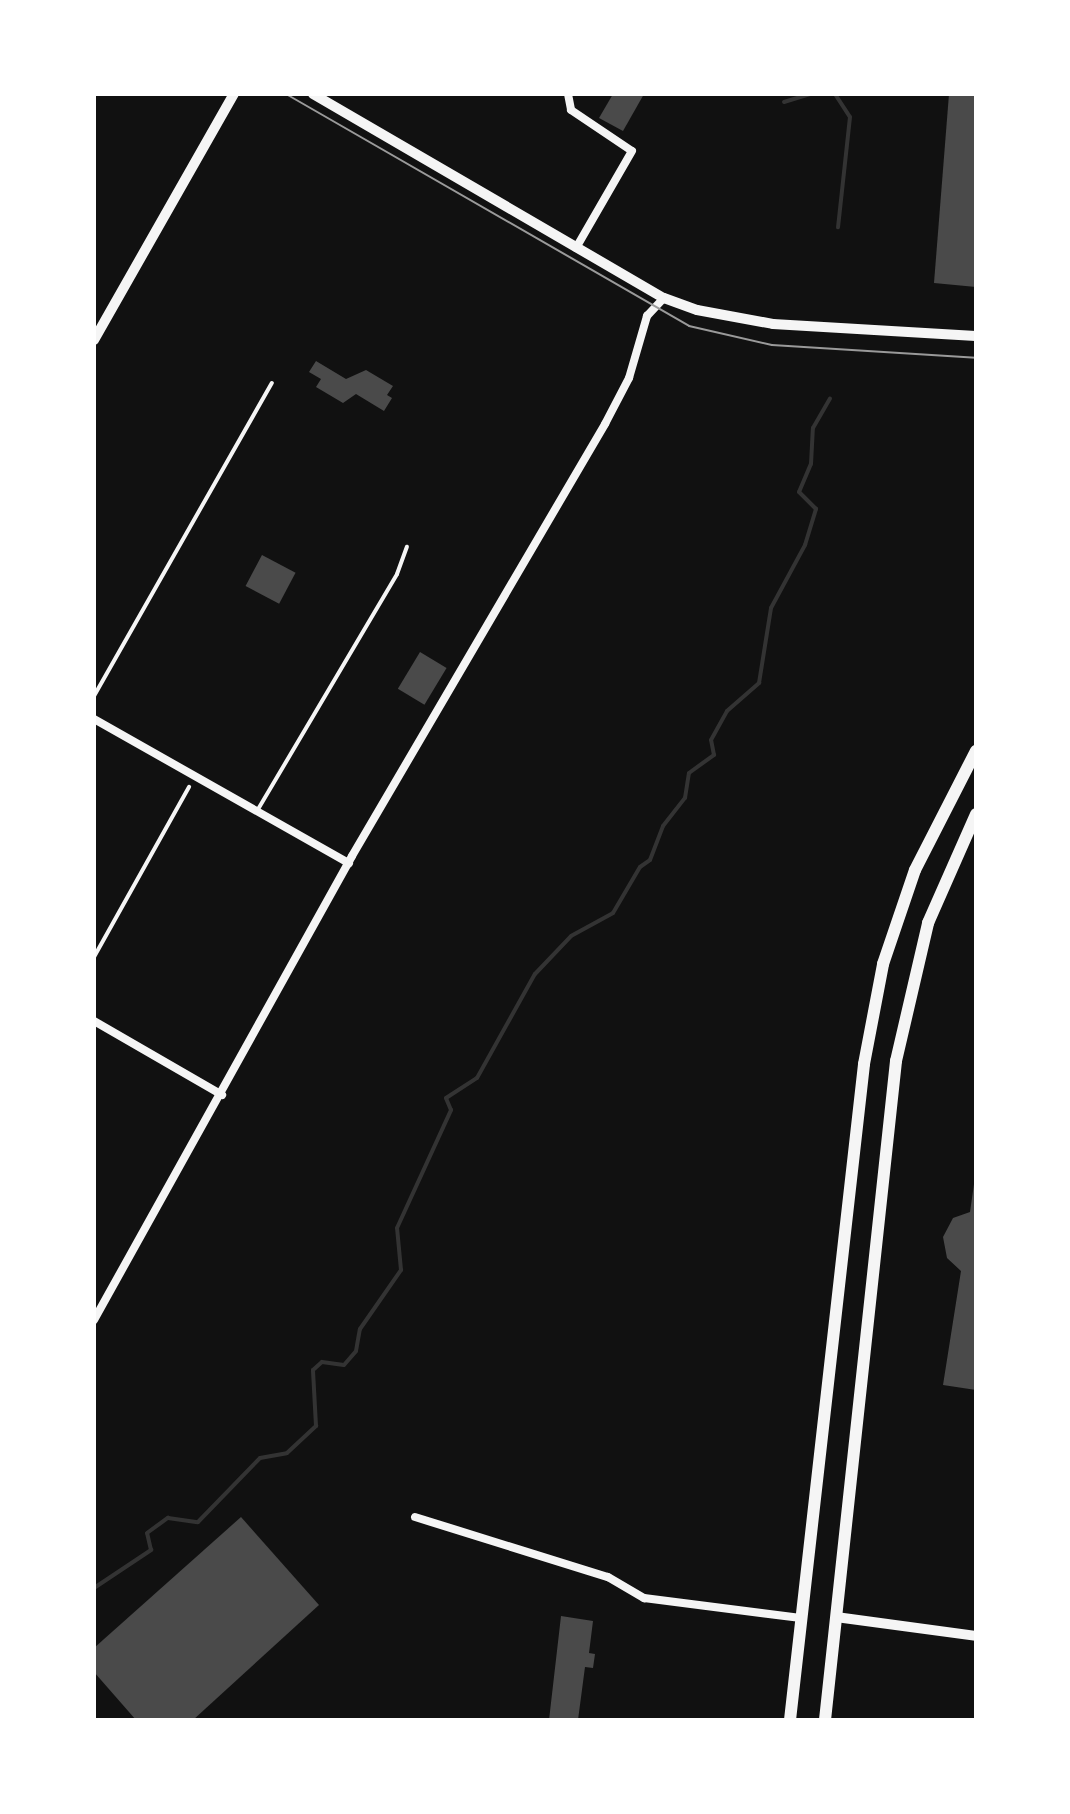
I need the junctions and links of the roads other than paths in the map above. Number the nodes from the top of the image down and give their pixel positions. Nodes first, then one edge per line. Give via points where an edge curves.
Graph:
1 (234, 94) edge
2 (313, 94) edge
3 (568, 94) edge
4 (576, 248) junction
5 (664, 298) junction
6 (976, 336) edge
7 (94, 340) edge
8 (272, 383) dead end
9 (407, 547) dead end
10 (94, 696) edge
11 (94, 719) edge
12 (976, 751) edge
13 (189, 787) dead end
14 (257, 811) junction
15 (976, 814) edge
16 (349, 863) junction
17 (94, 957) edge
18 (94, 1021) edge
19 (222, 1095) junction
20 (94, 1320) edge
21 (415, 1517) dead end
22 (836, 1617) junction
23 (801, 1618) junction
24 (976, 1636) edge
25 (790, 1720) edge
26 (825, 1720) edge

1 - 7 street
2 - 4 street
3 - 4 street via 571,110 632,151
4 - 5 street
5 - 6 street via 737,321
5 - 16 street via 647,316 629,378 605,424
8 - 10 lane
9 - 14 lane via 397,574
11 - 14 street
12 - 23 main road via 915,870 883,964 864,1064
13 - 17 lane
14 - 16 street
15 - 22 main road via 928,923 896,1061
16 - 19 street
18 - 19 street
19 - 20 street
21 - 23 street via 608,1577 644,1598
22 - 24 street
22 - 26 main road
23 - 25 main road

